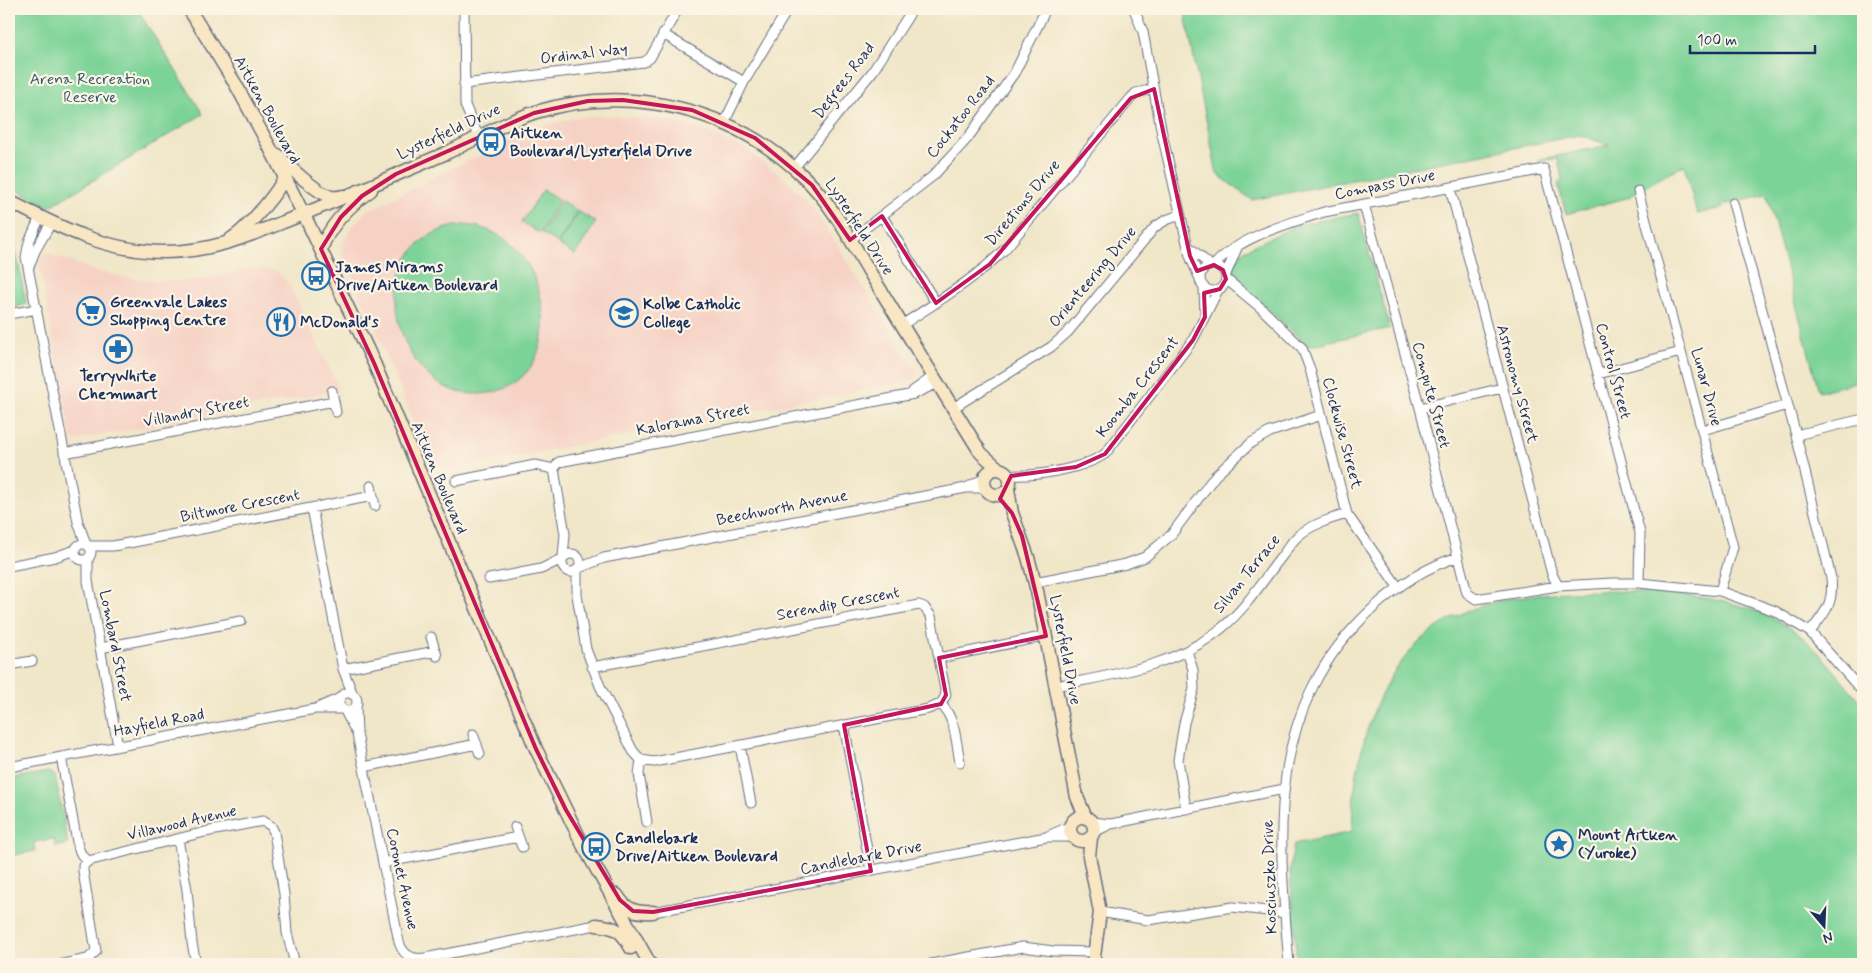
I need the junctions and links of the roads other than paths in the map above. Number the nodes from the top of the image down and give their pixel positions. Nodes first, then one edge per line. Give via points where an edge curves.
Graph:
1 (190, 9) edge
2 (464, 9) edge
3 (678, 9) edge
4 (788, 9) edge
5 (912, 9) edge
6 (1046, 9) edge
7 (1134, 9) edge
8 (663, 34) junction
9 (744, 82) junction
10 (464, 84) junction
11 (1154, 89) junction
12 (724, 123) junction
13 (479, 138) junction
14 (268, 144) junction
15 (794, 168) junction
16 (1544, 169) joint
17 (396, 174) junction
18 (284, 176) junction
19 (1450, 188) junction
20 (1638, 191) dead end
21 (346, 196) junction
22 (9, 201) edge
23 (1733, 203) dead end
24 (1364, 205) junction
25 (304, 214) junction
26 (1180, 215) junction
27 (882, 216) junction
28 (45, 220) junction
29 (850, 240) junction
30 (222, 245) junction
31 (1189, 247) junction
32 (1237, 248) junction
33 (321, 249) junction
34 (1212, 265) junction
35 (1199, 277) junction
36 (1226, 277) junction
37 (1204, 288) junction
38 (1219, 290) junction
39 (1246, 295) junction
40 (936, 303) junction
41 (37, 308) junction
42 (9, 314) edge
43 (1205, 318) junction
44 (902, 325) junction
45 (1681, 352) junction
46 (1598, 374) junction
47 (936, 380) junction
48 (1502, 388) junction
49 (332, 391) dead end
50 (334, 401) junction
51 (1788, 405) junction
52 (953, 408) junction
53 (1420, 408) junction
54 (336, 412) dead end
55 (1321, 414) junction
56 (1863, 419) edge
57 (1703, 430) junction
58 (1796, 436) junction
59 (64, 453) junction
60 (554, 469) junction
61 (456, 481) dead end
62 (997, 482) junction
63 (371, 486) dead end
64 (373, 496) junction
65 (375, 506) dead end
66 (312, 508) junction
67 (1347, 514) junction
68 (565, 534) junction
69 (83, 552) junction
70 (577, 556) junction
71 (1458, 557) junction
72 (563, 558) junction
73 (604, 558) junction
74 (9, 566) edge
75 (541, 569) junction
76 (578, 569) junction
77 (565, 570) junction
78 (489, 579) dead end
79 (1035, 582) junction
80 (1639, 583) junction
81 (1558, 586) junction
82 (1398, 587) junction
83 (1720, 591) junction
84 (576, 595) junction
85 (241, 621) dead end
86 (1810, 632) junction
87 (1046, 636) junction
88 (431, 637) dead end
89 (100, 648) junction
90 (1187, 651) junction
91 (939, 658) junction
92 (32, 661) dead end
93 (9, 665) edge
94 (592, 667) junction
95 (343, 669) junction
96 (1056, 686) junction
97 (1863, 692) edge
98 (353, 695) junction
99 (341, 697) junction
100 (941, 704) junction
101 (356, 708) junction
102 (314, 709) junction
103 (344, 710) junction
104 (844, 725) junction
105 (357, 734) junction
106 (473, 734) dead end
107 (476, 744) junction
108 (118, 746) junction
109 (740, 746) junction
110 (480, 754) dead end
111 (61, 757) junction
112 (641, 760) junction
113 (960, 762) dead end
114 (9, 767) edge
115 (364, 767) junction
116 (1284, 789) junction
117 (751, 802) dead end
118 (1186, 809) junction
119 (566, 810) junction
120 (647, 822) dead end
121 (515, 827) dead end
122 (1082, 829) junction
123 (518, 837) junction
124 (178, 839) junction
125 (522, 847) dead end
126 (88, 861) junction
127 (383, 863) junction
128 (871, 871) junction
129 (607, 889) junction
130 (652, 912) junction
131 (1100, 912) junction
132 (1285, 913) junction
133 (596, 925) junction
134 (637, 943) junction
135 (1094, 958) edge
136 (95, 960) edge
137 (409, 960) edge
138 (63, 964) edge
139 (196, 964) edge
140 (295, 964) edge
141 (640, 964) edge
142 (650, 964) edge
143 (931, 964) edge
144 (1289, 964) edge

1 - 14 street, Aitken Boulevard
2 - 10 street
3 - 8 street, Ordinal Way
4 - 9 street
5 - 15 street, Degrees Road via 873,70
6 - 27 street, Cockatoo Road via 1015,72 967,139 933,176
7 - 11 street via 1143,32
8 - 9 street
8 - 10 street, Ordinal Way via 650,58 644,62
9 - 12 street
10 - 13 street via 465,105
11 - 26 street
11 - 40 street, Directions Drive via 1136,93 1130,98 990,264
12 - 13 street, Lysterfield Drive via 692,110 655,102 588,101 534,113
12 - 15 street, Lysterfield Drive via 755,138
13 - 17 street, Lysterfield Drive
14 - 18 street, Aitken Boulevard
14 - 21 street via 325,194 335,198
15 - 29 street, Lysterfield Drive via 824,199
16 - 19 street, Compass Drive
16 - 46 street, Control Street
17 - 21 street, Lysterfield Drive
17 - 33 street via 362,196 329,232
18 - 25 street, Aitken Boulevard
18 - 30 street via 241,232
19 - 24 street, Compass Drive
19 - 48 street, Astronomy Street
20 - 45 street, Lunar Drive
21 - 25 street, Lysterfield Drive
22 - 28 street, Lysterfield Drive
23 - 51 street
24 - 32 street, Compass Drive via 1297,220
24 - 53 street, Compute Street
25 - 30 street, Lysterfield Drive
25 - 33 street, Aitken Boulevard
26 - 31 street
26 - 52 street, Orienteering Drive via 1155,227 1051,348
27 - 29 street, Cockatoo Road
27 - 40 street
28 - 30 street, Lysterfield Drive via 89,239 132,249 162,252
28 - 41 street, Lombard Street via 26,249
29 - 44 street, Lysterfield Drive
31 - 34 street
31 - 35 street
32 - 34 street, Compass Drive
32 - 36 street
33 - 119 street, Aitken Boulevard via 374,363 514,700
34 - 35 street via 1205,267
34 - 36 street via 1223,270
35 - 37 street
36 - 38 street
36 - 39 street, Clockwise Street
37 - 38 street
37 - 43 street
38 - 39 street
38 - 43 street, Koomba Crescent
39 - 55 street, Clockwise Street via 1302,348
40 - 44 street, Directions Drive
41 - 42 street
41 - 59 street, Lombard Street
43 - 62 street, Koomba Crescent via 1193,340 1105,454 1076,467
44 - 47 street, Lysterfield Drive
45 - 46 street
45 - 57 street, Lunar Drive
46 - 80 street, Control Street via 1640,533
47 - 52 street, Lysterfield Drive
47 - 60 street, Kalorama Street via 922,391 564,460 558,462
48 - 53 street
48 - 81 street, Astronomy Street via 1552,574
49 - 50 street
50 - 54 street
50 - 59 street, Villandry Street
51 - 57 street
51 - 58 street
52 - 62 street, Lysterfield Drive
53 - 71 street, Compute Street
55 - 67 street, Clockwise Street
55 - 79 street via 1270,432 1251,443 1215,476 1172,535 1145,557 1126,564
56 - 58 street
57 - 83 street, Lunar Drive via 1733,547
58 - 86 street via 1832,592 1828,610
59 - 69 street, Lombard Street
60 - 61 street via 535,465
60 - 68 street
62 - 73 street, Beechworth Avenue
62 - 79 street, Lysterfield Drive via 1012,513
63 - 64 street
64 - 65 street
64 - 66 street, Biltmore Crescent
66 - 69 street, Biltmore Crescent
66 - 95 street
67 - 82 street, Clockwise Street
67 - 90 street, Silvan Terrace via 1317,523 1297,536 1240,610 1223,627
68 - 70 street
68 - 72 street
69 - 74 street, Biltmore Crescent
69 - 89 street, Lombard Street
70 - 72 street via 571,554
70 - 73 street, Beechworth Avenue
70 - 76 street via 580,562
71 - 81 street, Compute Street via 1467,593 1476,599
71 - 82 street, Kosciuszko Drive via 1432,567
72 - 75 street
72 - 77 street via 561,565
73 - 76 street, Beechworth Avenue
75 - 77 street
75 - 78 street
76 - 77 street via 572,572
76 - 84 street
77 - 84 street
79 - 87 street, Lysterfield Drive
80 - 81 street
80 - 83 street
82 - 116 street, Kosciuszko Drive via 1344,638 1311,689 1293,736
83 - 86 street via 1775,611
84 - 94 street
85 - 89 street
86 - 97 street
87 - 91 street
87 - 96 street, Lysterfield Drive
88 - 95 street via 436,654
89 - 108 street, Lombard Street
90 - 96 street, Silvan Terrace via 1144,668
90 - 118 street via 1194,689 1178,760
91 - 94 street, Serendip Crescent via 931,616 919,605
91 - 100 street, Serendip Crescent via 946,695
92 - 93 street
94 - 112 street via 632,751
95 - 98 street
95 - 99 street
96 - 122 street, Lysterfield Drive
98 - 99 street via 347,693
98 - 101 street
99 - 102 street, Hayfield Road
99 - 103 street via 340,705
100 - 104 street
100 - 113 street via 952,721
101 - 103 street
101 - 105 street, Coronet Avenue
102 - 103 street, Hayfield Road
102 - 108 street, Hayfield Road
103 - 105 street, Coronet Avenue
104 - 109 street
104 - 128 street
105 - 115 street, Coronet Avenue
106 - 107 street
107 - 110 street
107 - 115 street
108 - 111 street, Hayfield Road
109 - 112 street via 652,762
109 - 117 street
111 - 114 street, Hayfield Road
111 - 126 street via 78,847
112 - 120 street via 639,774
115 - 127 street, Coronet Avenue
116 - 118 street, Candlebark Drive
116 - 132 street, Kosciuszko Drive via 1282,870
118 - 122 street, Candlebark Drive
119 - 129 street, Aitken Boulevard
119 - 130 street via 624,906 633,911
121 - 123 street
122 - 128 street, Candlebark Drive
122 - 131 street, Lysterfield Drive
123 - 125 street
123 - 127 street
124 - 126 street, Villawood Avenue
124 - 139 street
124 - 140 street, Villawood Avenue via 263,821 272,826 283,887 287,934
126 - 136 street via 83,871 96,944
127 - 137 street, Coronet Avenue via 399,942
128 - 130 street, Candlebark Drive
129 - 133 street via 610,913
129 - 134 street, Aitken Boulevard
130 - 134 street via 639,922
131 - 132 street via 1148,920 1233,907
131 - 135 street, Lysterfield Drive
132 - 144 street, Kosciuszko Drive
133 - 137 street, Coronet Avenue
133 - 141 street via 610,926 620,932
134 - 142 street, Aitken Boulevard
135 - 143 street via 1023,947
136 - 138 street

